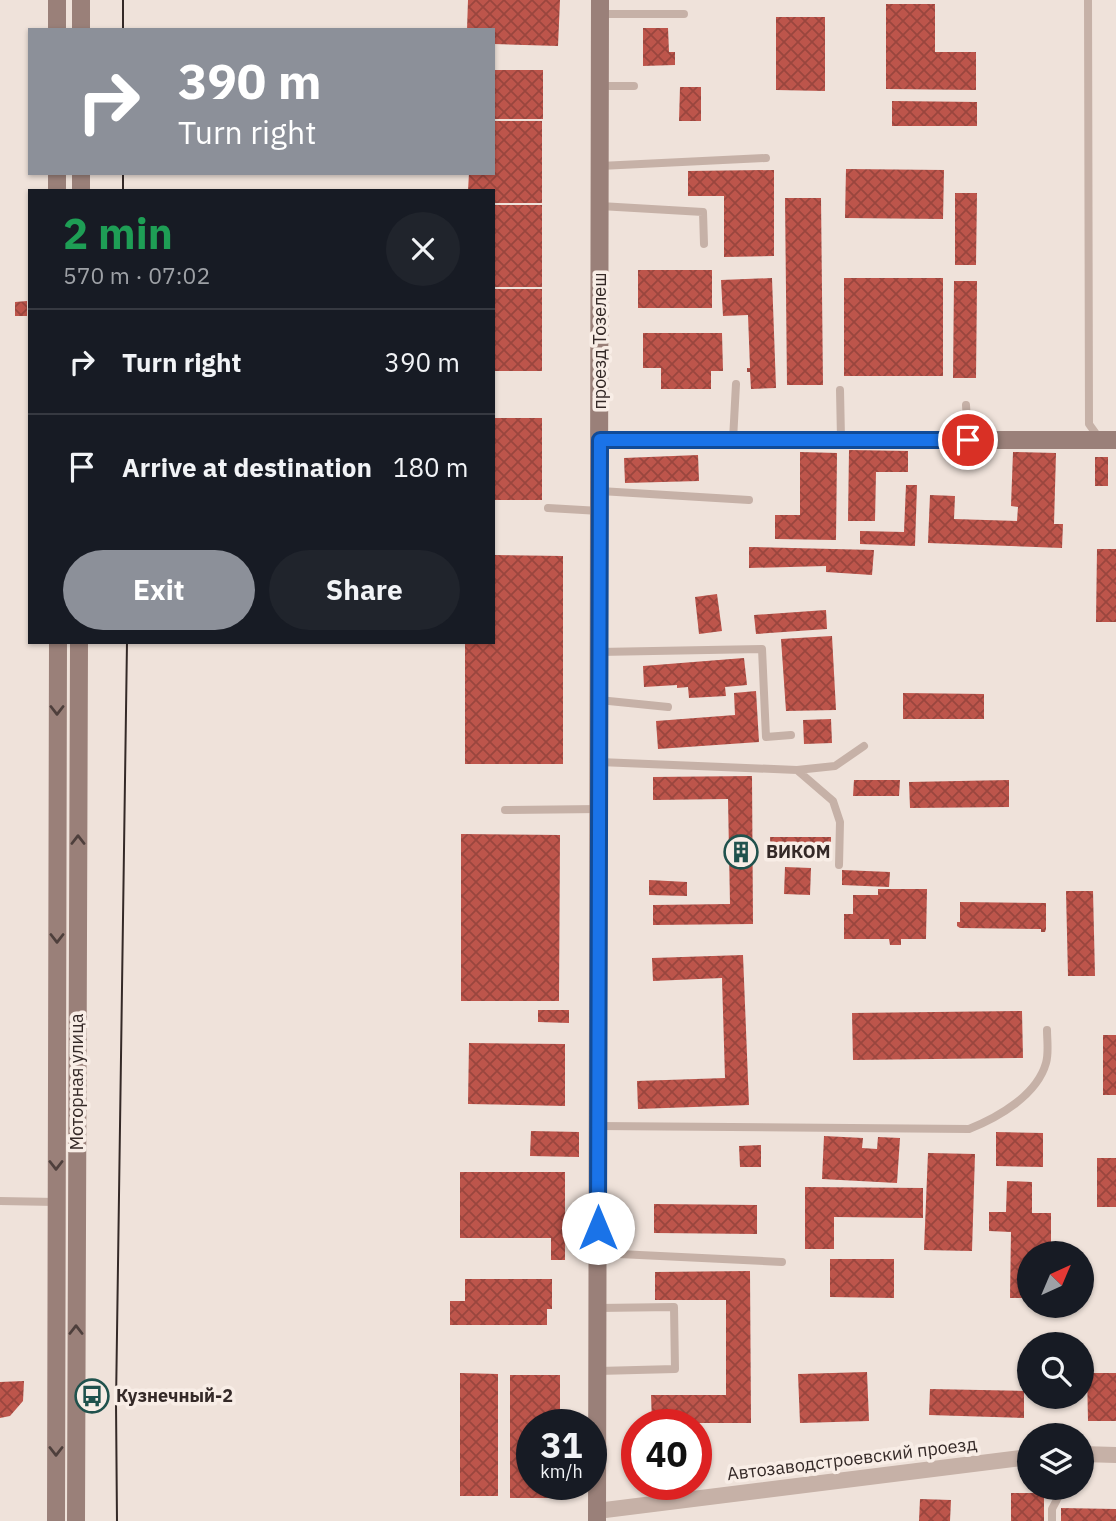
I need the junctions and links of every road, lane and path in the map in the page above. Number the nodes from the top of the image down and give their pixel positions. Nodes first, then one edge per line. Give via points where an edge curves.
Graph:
1 (57, 0) edge
2 (81, 0) edge
3 (1088, 0) edge
4 (600, 7) edge
5 (684, 14) dead end
6 (57, 28) edge
7 (81, 28) edge
8 (600, 86) junction
9 (634, 86) dead end
10 (766, 158) dead end
11 (600, 166) junction
12 (600, 206) junction
13 (704, 244) dead end
14 (736, 384) dead end
15 (840, 390) dead end
16 (966, 405) dead end
17 (600, 440) junction
18 (733, 440) junction
19 (841, 440) junction
20 (968, 440) junction
21 (1108, 440) edge
22 (600, 491) junction
23 (749, 500) dead end
24 (548, 508) dead end
25 (600, 510) junction
26 (58, 644) edge
27 (79, 644) edge
28 (599, 652) junction
29 (599, 700) junction
30 (668, 707) dead end
31 (791, 735) dead end
32 (864, 746) dead end
33 (599, 762) junction
34 (797, 770) junction
35 (599, 809) junction
36 (505, 810) dead end
37 (839, 865) dead end
38 (57, 883) junction
39 (78, 883) junction
40 (1047, 1030) dead end
41 (598, 1126) junction
42 (0, 1201) edge
43 (56, 1202) junction
44 (598, 1254) junction
45 (782, 1262) dead end
46 (598, 1308) junction
47 (597, 1371) junction
48 (1094, 1454) edge
49 (1116, 1455) edge
50 (1017, 1459) edge
51 (1057, 1500) edge
52 (597, 1516) edge
53 (56, 1521) edge
54 (76, 1521) edge
55 (1052, 1521) edge

1 - 6 street
2 - 7 street
3 - 21 lane via 1088,424
4 - 5 lane
4 - 8 street, проезд Тозелеш
8 - 9 lane
8 - 11 street, проезд Тозелеш
10 - 11 lane
11 - 12 street, проезд Тозелеш
12 - 13 lane via 703,212
12 - 17 street, проезд Тозелеш
14 - 18 lane
15 - 19 lane
16 - 20 lane
17 - 18 street
17 - 22 street, проезд Тозелеш
18 - 19 street
19 - 20 street
20 - 21 street
22 - 23 lane
22 - 25 street, проезд Тозелеш
24 - 25 lane
25 - 28 street, проезд Тозелеш
26 -> 38 street, Моторная улица
39 -> 27 street, Моторная улица
28 - 29 street, проезд Тозелеш
28 - 31 lane via 762,649 766,737
29 - 30 lane
29 - 33 street, проезд Тозелеш
32 - 34 lane via 835,766
33 - 34 lane
33 - 35 street, проезд Тозелеш
34 - 37 lane via 832,801 839,822
35 - 36 lane
35 - 41 street, проезд Тозелеш
38 - 39 street
38 -> 43 street, Моторная улица
54 -> 39 street, Моторная улица
40 - 41 lane via 1047,1061 1039,1078 1016,1102 969,1129
41 - 44 street, проезд Тозелеш
42 - 43 lane
43 -> 53 street, Моторная улица
44 - 45 lane
44 - 46 street, проезд Тозелеш
46 - 47 street, проезд Тозелеш
46 - 47 lane via 674,1307 675,1369
47 - 52 street, проезд Тозелеш
48 - 49 street
50 - 52 street, Автозаводстроевский проезд
51 - 55 lane

